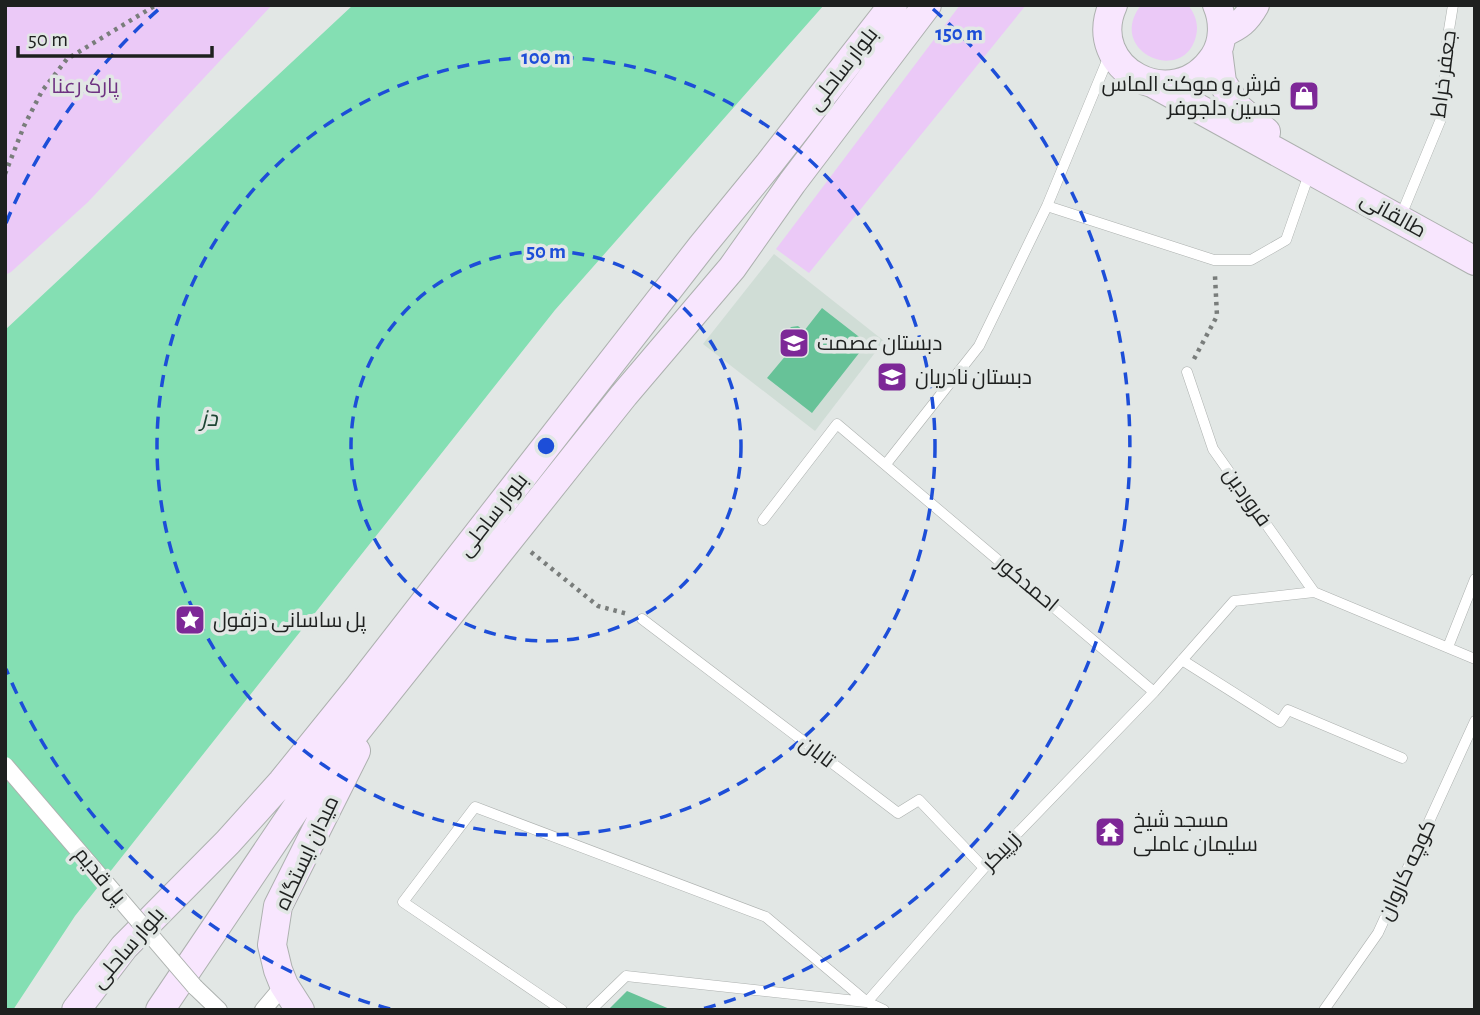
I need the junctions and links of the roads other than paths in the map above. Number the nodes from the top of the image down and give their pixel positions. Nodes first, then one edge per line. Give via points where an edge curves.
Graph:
1 (893, 5) edge
2 (927, 5) edge
3 (1092, 5) edge
4 (1217, 5) edge
5 (1255, 5) edge
6 (1453, 5) edge
7 (1111, 29) edge
8 (1220, 42) junction
9 (1154, 84) junction
10 (1310, 170) junction
11 (1047, 206) junction
12 (1400, 219) junction
13 (702, 246) junction
14 (1475, 261) edge
15 (732, 268) junction
16 (1187, 372) road end
17 (886, 464) junction
18 (763, 520) dead end
19 (1475, 579) edge
20 (1314, 592) junction
21 (642, 619) road end
22 (1448, 648) junction
23 (1475, 659) edge
24 (1182, 660) junction
25 (1154, 692) junction
26 (382, 700) junction
27 (1475, 721) edge
28 (1402, 758) dead end
29 (5, 765) edge
30 (984, 869) junction
31 (284, 985) junction
32 (94, 998) edge
33 (867, 1002) junction
34 (76, 1010) edge
35 (160, 1010) edge
36 (219, 1010) edge
37 (263, 1010) edge
38 (300, 1010) edge
39 (562, 1010) edge
40 (591, 1010) edge
41 (884, 1010) edge
42 (1324, 1010) edge

1 - 13 main road, بلوار ساحلی
2 - 15 main road, بلوار ساحلی
3 - 7 main road, طالقانی via 1095,18
4 - 8 main road, طالقانی
5 - 8 main road
6 - 12 lane, جعفر خراط via 1443,114
7 - 9 main road, طالقانی via 1122,66 1136,78
7 - 11 lane
8 - 9 main road via 1207,67 1192,79 1174,85
8 - 10 main road, طالقانی via 1222,82 1238,108
9 - 10 main road, طالقانی
10 - 11 lane via 1286,240 1251,260 1214,260
10 - 12 main road, طالقانی
11 - 17 lane via 979,346
12 - 14 main road, طالقانی
13 - 15 main road via 716,243 727,249
13 - 32 main road, بلوار ساحلی via 358,688 228,842 124,947
15 - 26 main road, بلوار ساحلی via 624,395
16 - 20 lane, فروردین via 1213,449
17 - 18 lane, احمدکور via 837,424
17 - 25 lane, احمدکور
19 - 22 lane
20 - 22 lane
20 - 24 lane via 1234,601
21 - 30 lane, تابان via 898,813 919,800
22 - 23 lane
24 - 25 lane
24 - 28 lane via 1280,722 1289,710
25 - 30 lane, زرپیکر
26 - 31 main road, میدان ایستگاه via 278,906 272,945
26 - 35 main road, بلوار ساحلی via 303,798
27 - 42 lane, کوچه کاروان via 1378,933
29 - 36 street, پل قدیم, bridge
30 - 33 lane, زرپیکر
31 - 37 street
31 - 38 main road, میدان ایستگاه
32 - 34 main road, بلوار ساحلی
33 - 39 lane via 766,917 475,807 403,902
33 - 40 lane via 626,976
33 - 41 lane

